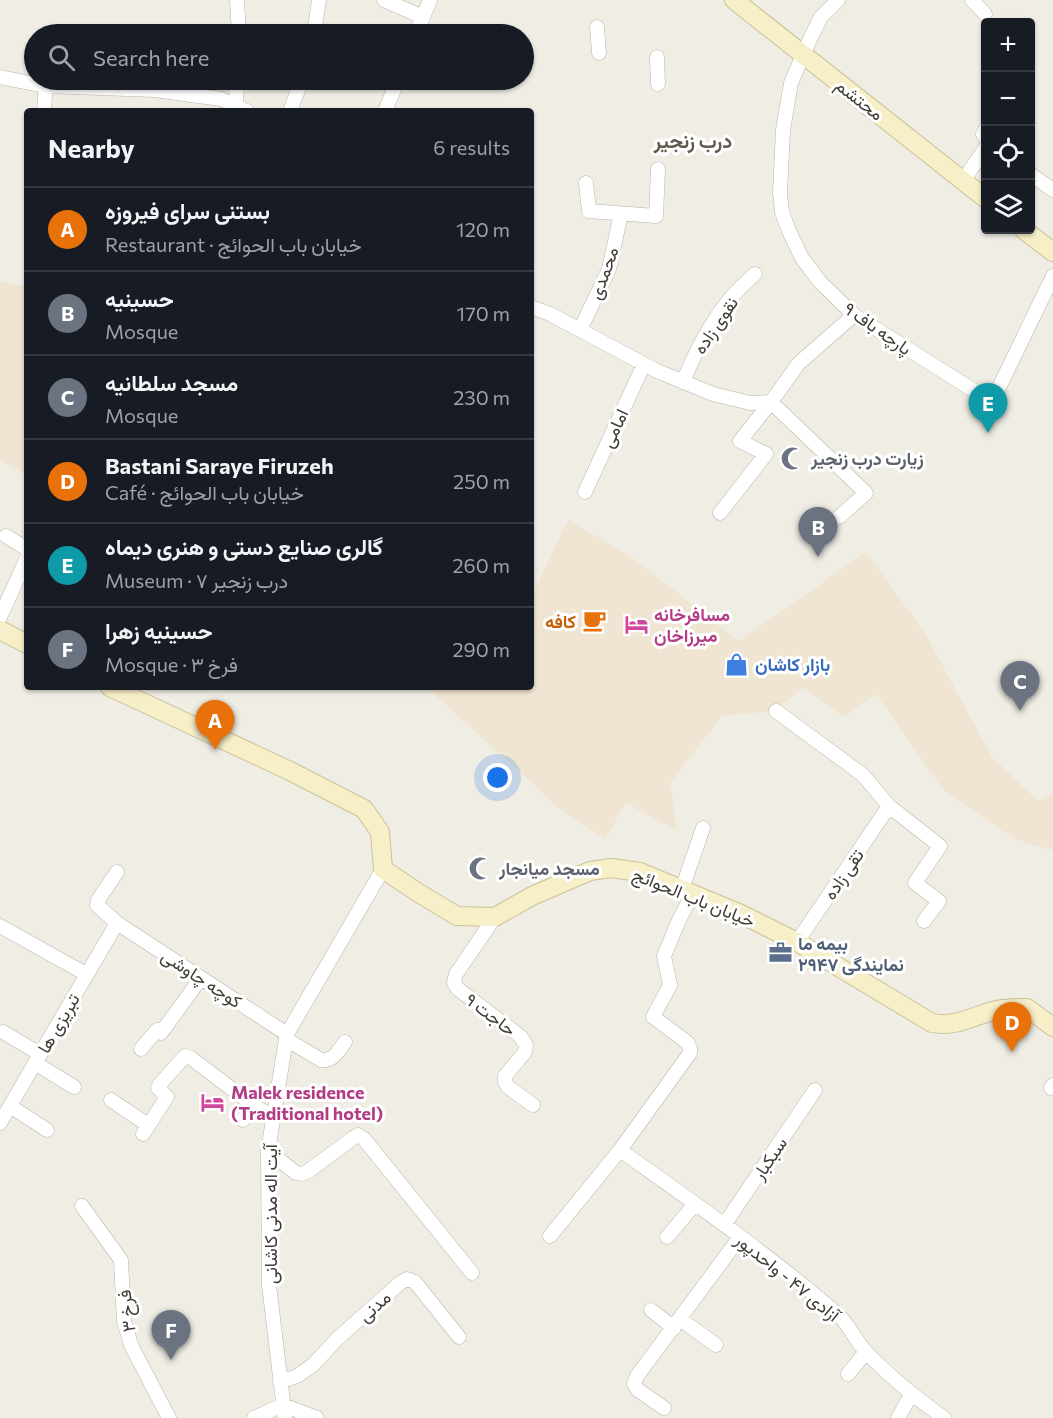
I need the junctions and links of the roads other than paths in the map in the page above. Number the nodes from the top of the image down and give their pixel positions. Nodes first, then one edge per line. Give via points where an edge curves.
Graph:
1 (237, 0) edge
2 (319, 0) edge
3 (384, 0) edge
4 (430, 0) edge
5 (734, 0) edge
6 (838, 0) edge
7 (972, 0) edge
8 (985, 14) dead end
9 (423, 17) junction
10 (238, 24) edge
11 (315, 24) edge
12 (420, 24) edge
13 (597, 27) dead end
14 (599, 53) dead end
15 (803, 55) junction
16 (657, 57) dead end
17 (0, 77) edge
18 (24, 80) edge
19 (658, 84) dead end
20 (45, 90) edge
21 (155, 90) edge
22 (239, 90) edge
23 (298, 90) edge
24 (394, 90) edge
25 (44, 108) edge
26 (242, 108) edge
27 (291, 108) edge
28 (386, 108) edge
29 (981, 154) edge
30 (658, 170) dead end
31 (1035, 177) edge
32 (963, 181) junction
33 (586, 183) dead end
34 (1053, 190) edge
35 (981, 195) edge
36 (621, 214) junction
37 (1029, 234) edge
38 (1053, 252) edge
39 (755, 274) dead end
40 (1053, 276) edge
41 (534, 308) edge
42 (854, 315) junction
43 (580, 330) junction
44 (644, 364) junction
45 (683, 381) junction
46 (771, 402) junction
47 (585, 492) dead end
48 (720, 513) dead end
49 (839, 517) dead end
50 (6, 536) dead end
51 (24, 547) edge
52 (24, 565) edge
53 (0, 617) edge
54 (0, 630) edge
55 (24, 642) edge
56 (116, 690) edge
57 (776, 711) dead end
58 (889, 806) junction
59 (703, 828) dead end
60 (383, 868) junction
61 (117, 872) dead end
62 (687, 891) junction
63 (495, 917) junction
64 (924, 921) dead end
65 (117, 923) junction
66 (0, 927) edge
67 (797, 942) junction
68 (86, 974) junction
69 (201, 978) junction
70 (1053, 1027) edge
71 (3, 1032) dead end
72 (287, 1036) junction
73 (345, 1042) dead end
74 (141, 1049) dead end
75 (37, 1059) junction
76 (74, 1087) dead end
77 (815, 1090) dead end
78 (111, 1100) dead end
79 (253, 1105) junction
80 (533, 1105) dead end
81 (10, 1106) junction
82 (273, 1117) junction
83 (243, 1120) dead end
84 (0, 1124) edge
85 (46, 1130) dead end
86 (620, 1150) junction
87 (268, 1152) junction
88 (695, 1204) junction
89 (82, 1206) dead end
90 (724, 1225) junction
91 (550, 1236) dead end
92 (667, 1237) dead end
93 (740, 1237) junction
94 (472, 1274) dead end
95 (651, 1310) dead end
96 (677, 1323) junction
97 (459, 1337) dead end
98 (716, 1345) dead end
99 (866, 1352) junction
100 (848, 1374) dead end
101 (280, 1382) junction
102 (911, 1395) junction
103 (664, 1408) dead end
104 (284, 1412) edge
105 (169, 1418) edge
106 (254, 1418) edge
107 (317, 1418) edge
108 (898, 1418) edge
109 (944, 1418) edge

1 - 10 street
2 - 11 street
3 - 9 street
4 - 9 street
5 - 15 street, محتشم
6 - 15 street, پارچه باف ۹ via 821,17
7 - 8 street
9 - 12 street
13 - 14 street
15 - 32 street, محتشم
15 - 42 street, پارچه باف ۹ via 791,83 783,130 782,213 802,258
16 - 19 street
17 - 18 street
20 - 25 street
21 - 26 street via 221,99
22 - 26 street
23 - 27 street
24 - 28 street
29 - 32 street
30 - 36 street via 656,216
31 - 34 street
32 - 35 street, محتشم
33 - 36 street via 589,211
36 - 43 street, محمدی via 609,269
37 - 38 street
39 - 45 street, نقوی زاده via 727,302
40 - 42 street, پارچه باف ۹ via 992,402
41 - 43 street
42 - 46 street via 799,363
43 - 44 street
44 - 45 street
44 - 47 street, امامی
45 - 46 street via 750,403
46 - 48 street via 740,441 766,454
46 - 49 street via 866,494
50 - 51 street
52 - 53 street
54 - 55 street
56 - 60 street via 364,809 380,832
57 - 58 street via 863,776
58 - 64 street via 940,846 915,883 939,901
58 - 67 street, تقی زاده
59 - 62 street
60 - 63 street via 457,916
60 - 72 street, آیت اله مدنی کاشانی
61 - 65 street, کوچه چاوشی via 97,906
62 - 63 street, خیابان باب الحوائج via 640,872 611,868 590,871
62 - 67 street, خیابان باب الحوائج
62 - 86 street via 664,956 670,985 653,1017 688,1042 690,1053
63 - 80 street, حاجت ۹ via 456,974 454,983 521,1037 525,1052 505,1076 505,1082
65 - 68 street, تبریزی ها
65 - 69 street, کوچه چاوشی
66 - 68 street
67 - 70 street, خیابان باب الحوائج via 932,1023 945,1025 994,1010 1027,1008
68 - 75 street, تبریزی ها
69 - 72 street, کوچه چاوشی
69 - 74 street via 161,1033 157,1030
71 - 75 street
72 - 73 street, کوچه چاوشی via 327,1061
72 - 82 street, آیت اله مدنی کاشانی
75 - 76 street
75 - 81 street, تبریزی ها
77 - 90 street, سبکبار
78 - 79 street via 145,1130 167,1097 158,1088 160,1084 185,1056
79 - 82 street
79 - 83 street
81 - 84 street, تبریزی ها
81 - 85 street
82 - 87 street, آیت اله مدنی کاشانی
86 - 88 street, آزادی ۴۷ - واحدپور
86 - 91 street
87 - 94 street via 301,1174 353,1138 364,1139
87 - 101 street, آیت اله مدنی کاشانی via 269,1285
88 - 90 street, آزادی ۴۷ - واحدپور
88 - 92 street
89 - 105 street, فرخ ۳ via 121,1260 124,1321 131,1346
90 - 93 street, آزادی ۴۷ - واحدپور
93 - 96 street
93 - 99 street, آزادی ۴۷ - واحدپور via 839,1315
95 - 96 street
96 - 98 street
96 - 103 street via 634,1384
97 - 101 street, مدنی via 415,1282 407,1279 313,1365
99 - 100 street
99 - 102 street, آزادی ۴۷ - واحدپور
101 - 104 street, آیت اله مدنی کاشانی
102 - 108 street
102 - 109 street, آزادی ۴۷ - واحدپور
104 - 106 street
104 - 107 street

